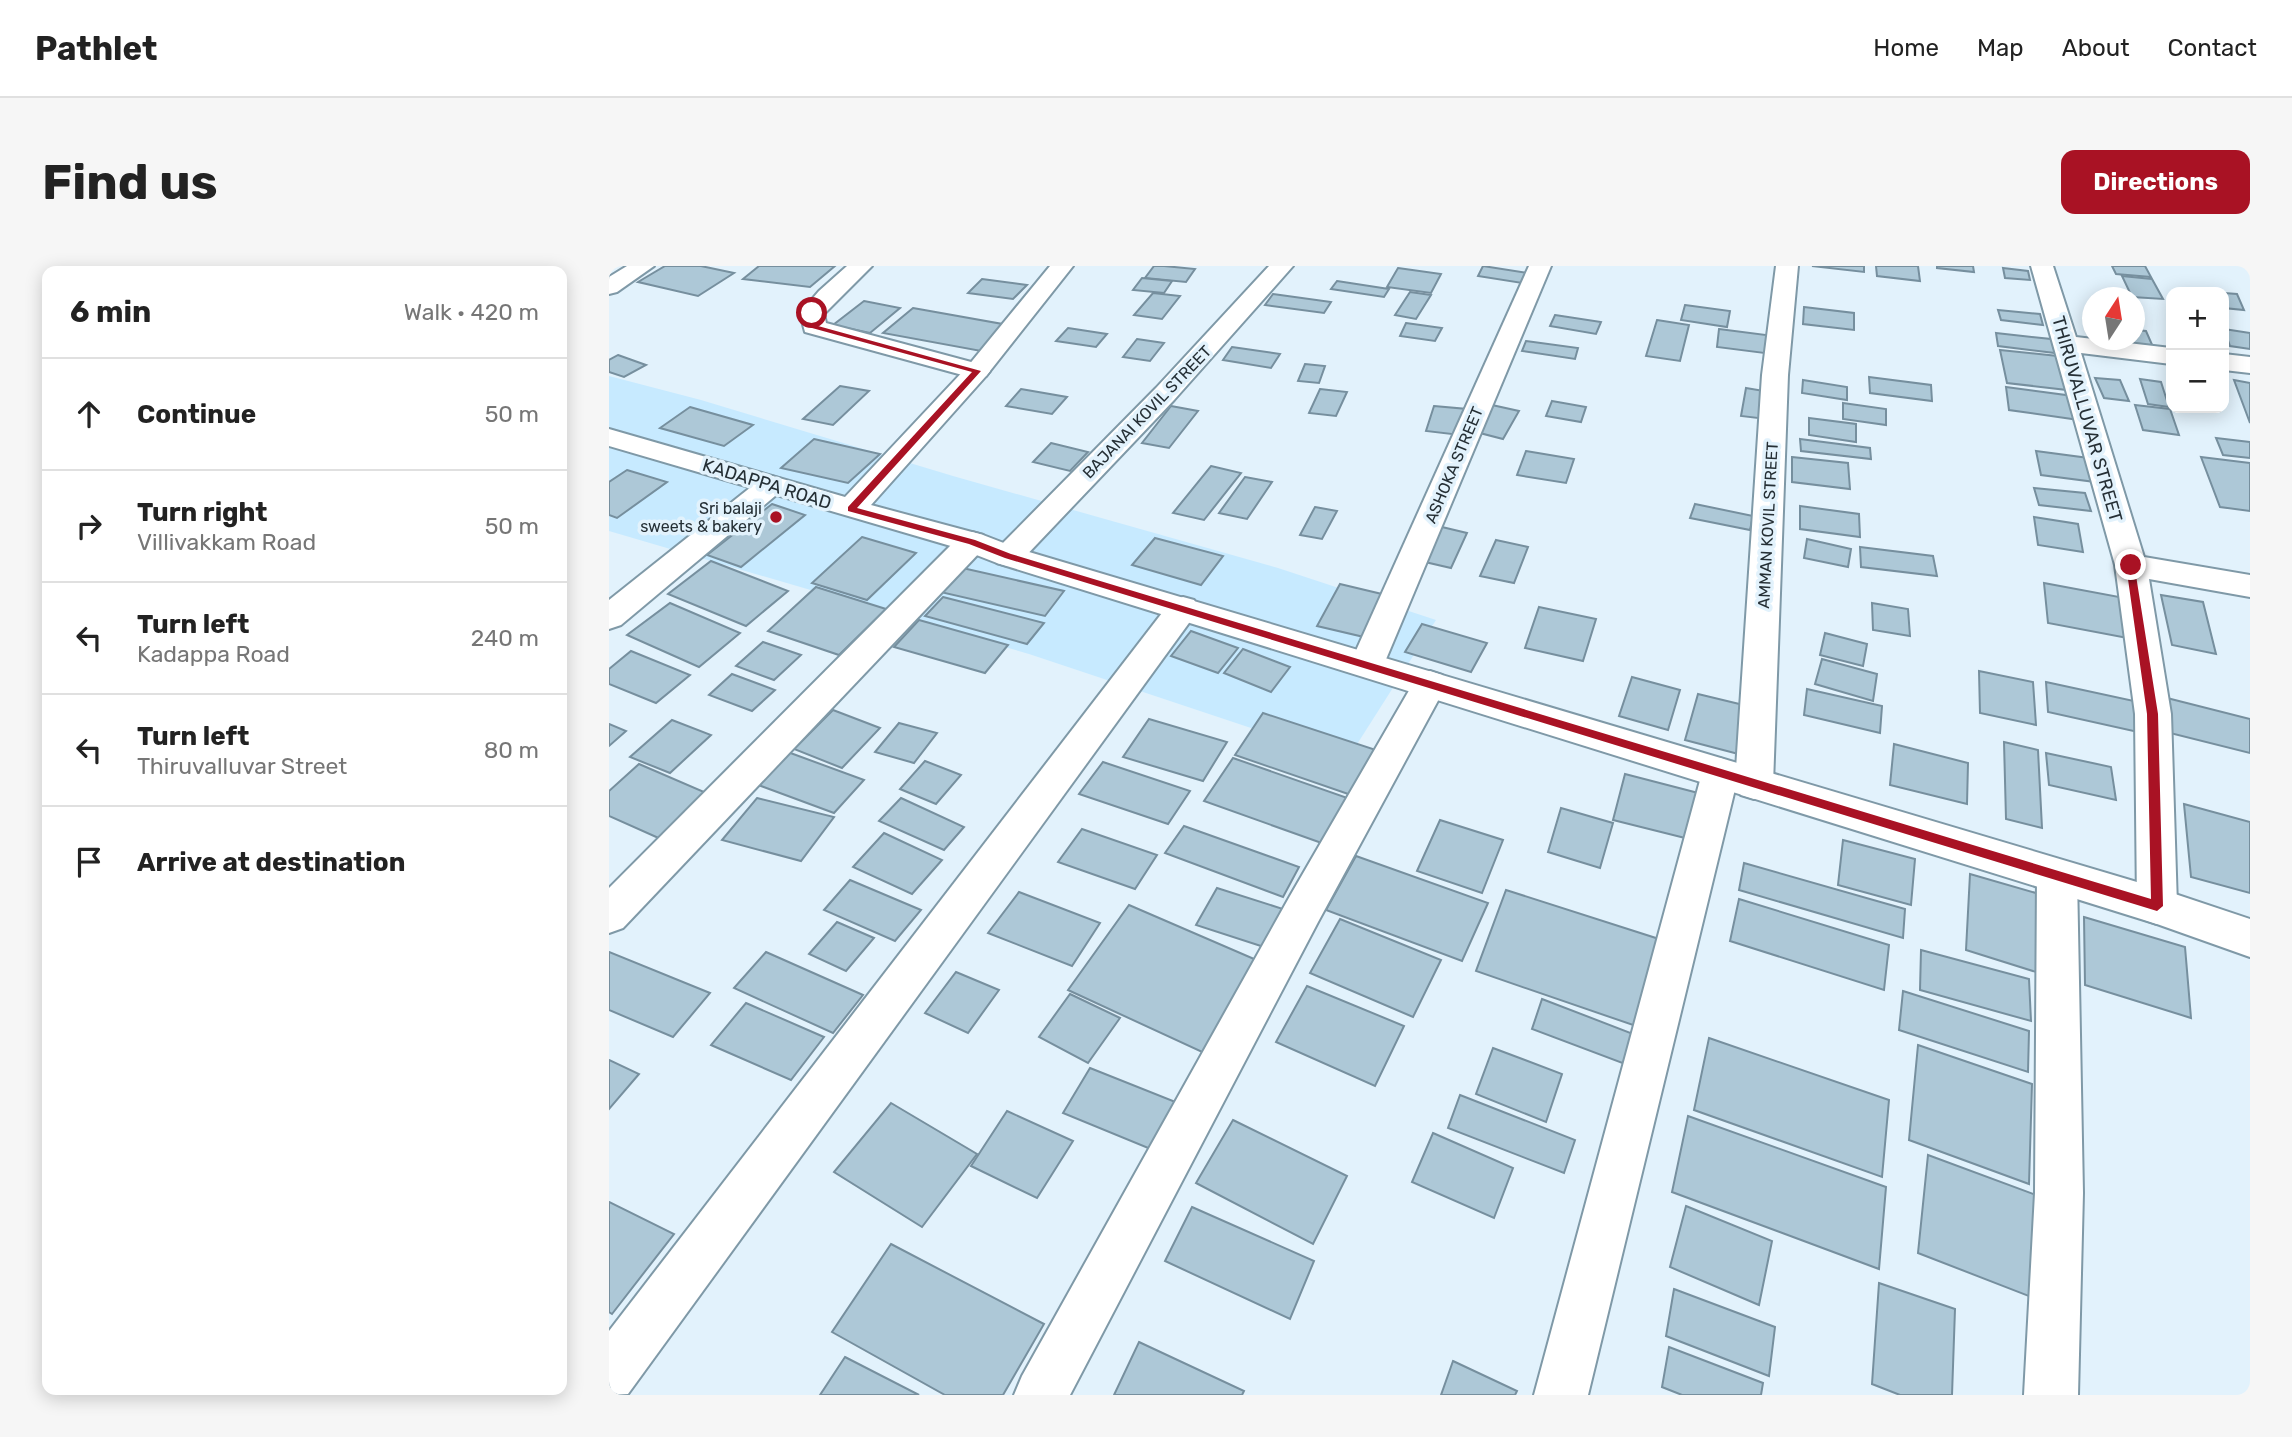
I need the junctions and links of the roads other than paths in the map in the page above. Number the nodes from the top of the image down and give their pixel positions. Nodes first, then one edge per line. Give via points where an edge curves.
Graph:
1 (643, 266) edge
2 (861, 266) edge
3 (1062, 266) edge
4 (1282, 266) edge
5 (1541, 266) edge
6 (1787, 266) edge
7 (2042, 266) edge
8 (609, 287) edge
9 (2067, 344) junction
10 (2166, 355) edge
11 (2229, 363) edge
12 (2250, 365) edge
13 (977, 371) junction
14 (609, 437) edge
15 (771, 485) junction
16 (851, 509) junction
17 (972, 542) junction
18 (1008, 556) junction
19 (2131, 565) junction
20 (2250, 586) edge
21 (1183, 608) junction
22 (609, 617) edge
23 (1367, 664) junction
24 (1430, 684) junction
25 (1737, 779) junction
26 (2057, 876) junction
27 (2157, 906) junction
28 (609, 915) edge
29 (2250, 941) edge
30 (609, 1375) edge
31 (1041, 1395) edge
32 (1561, 1395) edge
33 (2051, 1395) edge

1 - 8 street
2 - 13 street via 812,313 814,327
3 - 13 street
4 - 18 street, BAJANAI KOVIL STREET
5 - 23 street, ASHOKA STREET
6 - 25 street, AMMAN KOVIL STREET
7 - 9 street, THIRUVALLUVAR STREET
9 - 10 street
9 - 19 street, THIRUVALLUVAR STREET
11 - 12 street
13 - 16 street
14 - 15 street, KADAPPA ROAD
15 - 16 street, KADAPPA ROAD
15 - 22 street
16 - 17 street, KADAPPA ROAD
17 - 18 street, KADAPPA ROAD
17 - 28 street
18 - 21 street, KADAPPA ROAD
19 - 20 street
19 - 27 street, THIRUVALLUVAR STREET via 2153,714
21 - 23 street, KADAPPA ROAD
21 - 30 street
23 - 24 street, KADAPPA ROAD
24 - 25 street, KADAPPA ROAD
24 - 31 street
25 - 26 street, KADAPPA ROAD
25 - 32 street, AMMAN KOVIL STREET
26 - 27 street, KADAPPA ROAD
26 - 33 street via 2059,1193
27 - 29 street, KADAPPA ROAD

